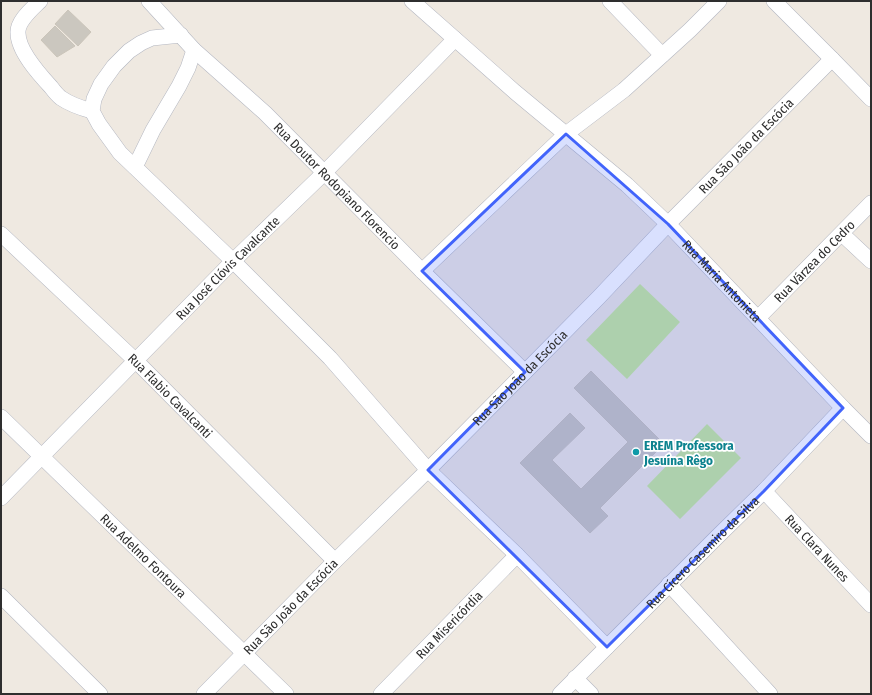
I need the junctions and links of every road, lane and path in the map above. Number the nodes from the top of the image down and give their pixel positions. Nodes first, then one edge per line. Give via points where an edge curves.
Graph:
1 (40, 1) edge
2 (149, 1) edge
3 (412, 1) edge
4 (610, 1) edge
5 (719, 1) edge
6 (774, 1) edge
7 (181, 34) junction
8 (455, 39) junction
9 (194, 50) junction
10 (662, 55) junction
11 (832, 59) junction
12 (871, 99) edge
13 (92, 111) junction
14 (566, 134) junction
15 (135, 168) junction
16 (324, 173) junction
17 (871, 204) edge
18 (668, 224) junction
19 (1, 234) edge
20 (842, 234) junction
21 (871, 261) edge
22 (233, 262) junction
23 (422, 271) junction
24 (758, 318) junction
25 (136, 361) junction
26 (525, 372) junction
27 (843, 408) junction
28 (1, 417) edge
29 (871, 436) edge
30 (42, 456) junction
31 (428, 470) junction
32 (764, 491) junction
33 (1, 498) edge
34 (517, 555) junction
35 (334, 561) junction
36 (669, 584) junction
37 (1, 596) edge
38 (869, 600) edge
39 (607, 647) junction
40 (244, 653) junction
41 (575, 678) junction
42 (100, 694) edge
43 (204, 694) edge
44 (286, 694) edge
45 (381, 694) edge
46 (560, 694) edge
47 (591, 694) edge
48 (770, 694) edge

1 - 13 street via 26,15 17,32 28,61 60,97 73,105
2 - 7 street, Rua Doutor Rodopiano Florencio
3 - 8 street, Rua Maria Antonieta
4 - 10 street
5 - 10 street
6 - 11 street
7 - 9 street, Rua Doutor Rodopiano Florencio
7 - 13 street via 152,38 130,52 114,66 101,84
8 - 14 street, Rua Maria Antonieta
8 - 16 street, Rua José Clóvis Cavalcante
9 - 15 street via 188,68
9 - 16 street, Rua Doutor Rodopiano Florencio via 266,113
10 - 14 street via 624,90
11 - 12 street
11 - 18 street, Rua São João da Escócia
13 - 15 street via 120,153
14 - 18 street, Rua Maria Antonieta via 627,185
14 - 23 street
15 - 22 street
16 - 22 street, Rua José Clóvis Cavalcante
16 - 23 street, Rua Doutor Rodopiano Florencio
17 - 20 street, Rua Várzea do Cedro
18 - 24 street, Rua Maria Antonieta
18 - 26 street, Rua São João da Escócia
19 - 25 street, Rua Flabio Cavalcanti
20 - 21 street
20 - 24 street, Rua Várzea do Cedro
22 - 25 street, Rua José Clóvis Cavalcante
22 - 31 street via 330,358
23 - 26 street, Rua Doutor Rodopiano Florencio
24 - 27 street, Rua Maria Antonieta
25 - 30 street, Rua José Clóvis Cavalcante
25 - 35 street, Rua Flabio Cavalcanti
26 - 31 street, Rua São João da Escócia
27 - 29 street, Rua Maria Antonieta
27 - 32 street, Rua Cícero Casemiro da Silva
28 - 30 street, Rua Adelmo Fontoura
30 - 33 street, Rua José Clóvis Cavalcante
30 - 40 street, Rua Adelmo Fontoura
31 - 34 street
31 - 35 street, Rua São João da Escócia
32 - 36 street, Rua Cícero Casemiro da Silva
32 - 38 street, Rua Clara Nunes
34 - 39 street
34 - 45 street, Rua Misericórdia
35 - 40 street, Rua São João da Escócia
36 - 39 street, Rua Cícero Casemiro da Silva
36 - 48 street
37 - 42 street
39 - 41 street, Rua Cícero Casemiro da Silva
40 - 43 street, Rua São João da Escócia
40 - 44 street, Rua Adelmo Fontoura
41 - 46 street, Rua Cícero Casemiro da Silva
41 - 47 street

